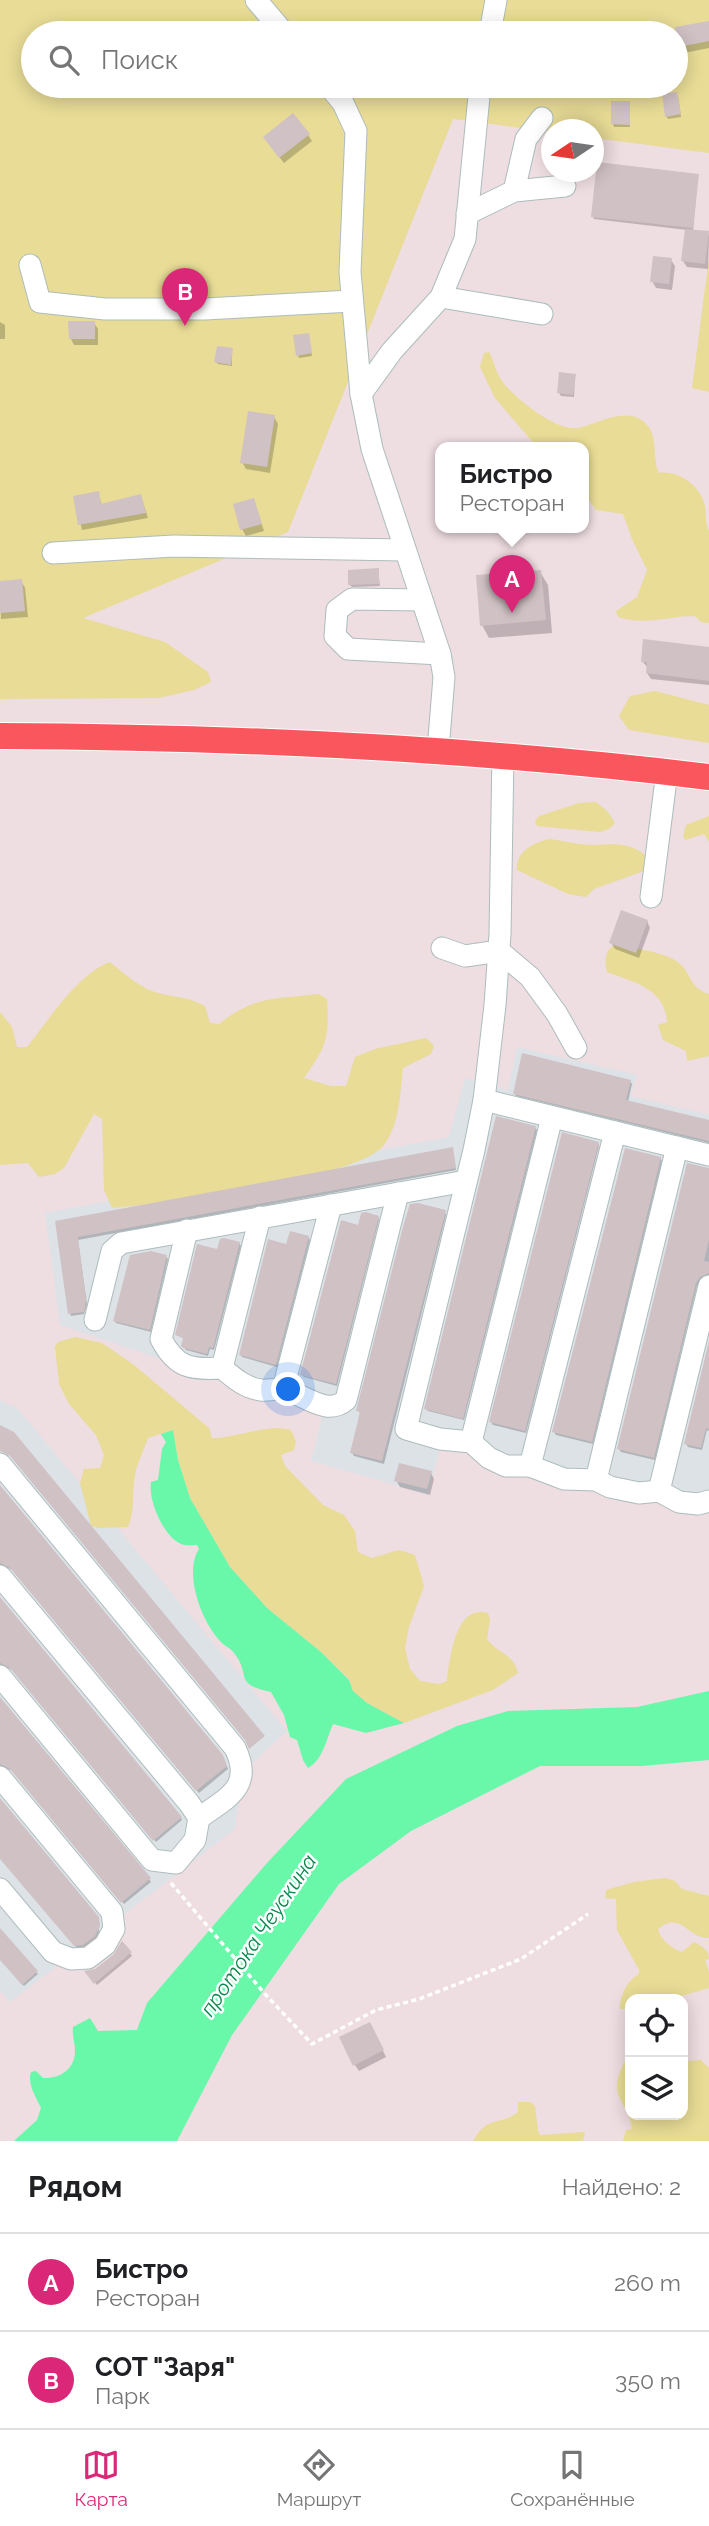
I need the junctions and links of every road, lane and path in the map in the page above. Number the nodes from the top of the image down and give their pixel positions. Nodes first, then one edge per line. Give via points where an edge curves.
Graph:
1 (256, 0) edge
2 (496, 0) edge
3 (274, 21) edge
4 (492, 21) edge
5 (340, 98) edge
6 (479, 98) edge
7 (542, 118) dead end
8 (565, 186) dead end
9 (514, 191) junction
10 (467, 214) junction
11 (30, 265) dead end
12 (441, 297) junction
13 (352, 301) junction
14 (542, 314) dead end
15 (361, 394) junction
16 (404, 550) junction
17 (53, 553) dead end
18 (422, 600) junction
19 (440, 654) junction
20 (0, 736) edge
21 (438, 750) junction
22 (503, 754) junction
23 (667, 772) junction
24 (709, 777) edge
25 (651, 897) dead end
26 (442, 948) dead end
27 (499, 951) junction
28 (576, 1048) dead end
29 (484, 1100) junction
30 (552, 1117) junction
31 (615, 1132) junction
32 (677, 1147) junction
33 (709, 1155) edge
34 (466, 1181) junction
35 (398, 1193) junction
36 (331, 1205) junction
37 (260, 1217) junction
38 (187, 1230) junction
39 (709, 1286) edge
40 (95, 1320) dead end
41 (222, 1368) junction
42 (283, 1389) junction
43 (471, 1442) junction
44 (0, 1464) edge
45 (530, 1465) junction
46 (596, 1480) junction
47 (659, 1491) junction
48 (709, 1501) edge
49 (0, 1576) edge
50 (0, 1676) edge
51 (0, 1777) edge
52 (198, 1818) junction
53 (152, 1860) junction
54 (0, 1889) edge
55 (588, 1914) dead end

1 - 3 lane
2 - 4 lane
5 - 13 lane via 356,131
6 - 10 lane
7 - 9 lane via 526,139
8 - 9 lane
9 - 10 lane
10 - 12 lane via 465,239
11 - 13 lane via 40,302 168,309
12 - 14 lane
12 - 15 lane
13 - 15 lane
15 - 16 lane via 372,449
16 - 17 lane via 174,546
16 - 18 lane
18 - 19 lane
18 - 19 lane via 352,599 337,610 335,636 348,649
19 - 21 lane via 444,677
20 - 21 main road via 247,740
21 - 22 main road
22 - 23 main road
22 - 27 lane
23 - 24 main road
23 - 25 lane
26 - 27 lane via 465,956
27 - 28 lane via 530,977
27 - 29 lane
29 - 30 lane
29 - 34 lane
30 - 31 lane
30 - 43 lane
31 - 32 lane
31 - 45 lane
32 - 33 lane
32 - 46 lane
34 - 35 lane
34 - 43 lane via 405,1429
35 - 36 lane
35 - 42 lane via 346,1400 328,1408
36 - 37 lane
36 - 42 lane
37 - 38 lane
37 - 41 lane
38 - 40 lane via 128,1241 112,1251
38 - 41 lane via 161,1339 169,1355 182,1365 200,1370
39 - 47 lane
41 - 42 lane via 242,1384 261,1390
43 - 45 lane via 506,1466
44 - 52 lane via 235,1748 242,1779 231,1795
45 - 46 lane via 564,1479
46 - 47 lane via 629,1491
47 - 48 lane via 679,1502
49 - 52 lane
50 - 53 lane
51 - 54 lane via 112,1912 114,1929 105,1945 88,1958 71,1959 53,1952
52 - 53 lane via 195,1840 176,1863
53 - 55 path via 312,2043 376,2010 419,1999 521,1959

